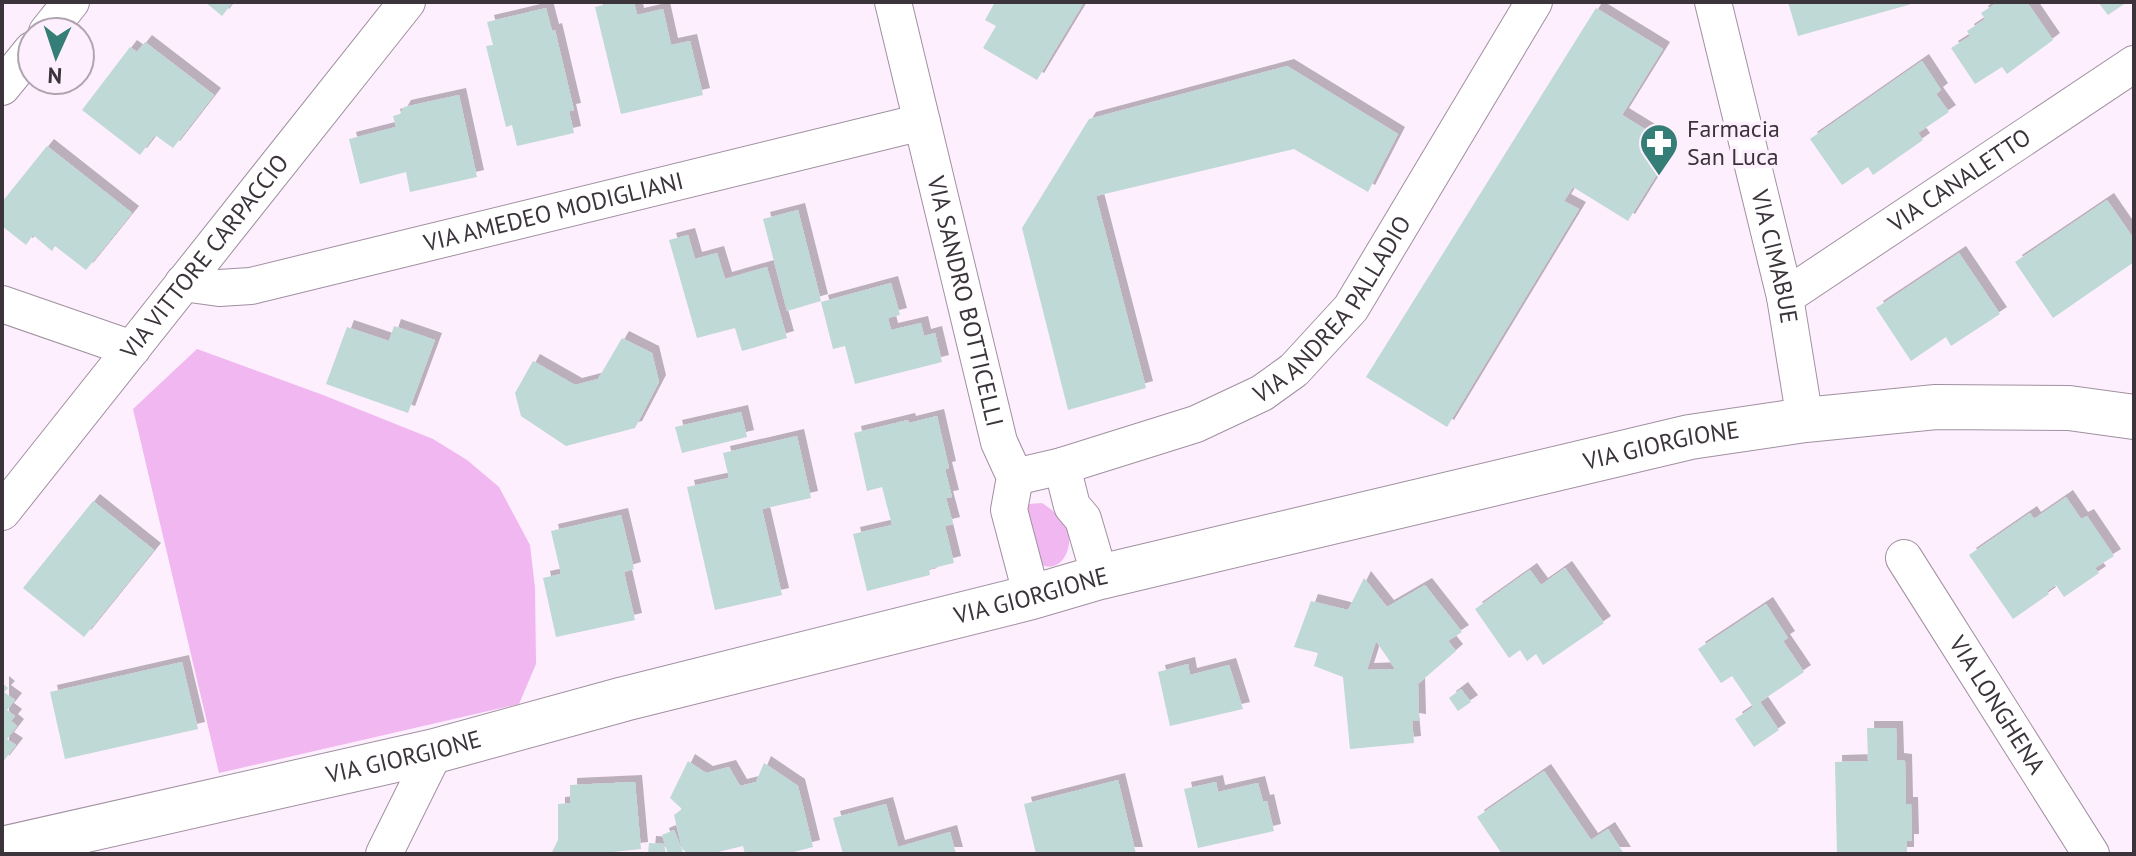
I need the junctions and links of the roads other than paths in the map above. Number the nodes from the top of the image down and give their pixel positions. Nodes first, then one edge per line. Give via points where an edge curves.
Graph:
1 (407, 2) edge
2 (893, 2) edge
3 (1534, 2) edge
4 (1713, 2) edge
5 (2134, 64) edge
6 (16, 70) edge
7 (2, 87) edge
8 (922, 122) junction
9 (183, 283) junction
10 (1785, 297) junction
11 (2, 304) edge
12 (132, 349) junction
13 (2069, 408) junction
14 (2134, 417) edge
15 (1805, 420) junction
16 (2134, 428) edge
17 (1062, 466) junction
18 (1015, 477) junction
19 (2, 512) edge
20 (1904, 558) dead end
21 (1100, 577) junction
22 (1032, 597) junction
23 (435, 751) junction
24 (2, 849) edge
25 (392, 851) edge
26 (2091, 854) edge

1 - 9 street, VIA VITTORE CARPACCIO
2 - 8 street, VIA SANDRO BOTTICELLI
3 - 17 street, VIA ANDREA PALLADIO via 1351,308 1294,370 1218,415
4 - 10 street, VIA CIMABUE
5 - 10 street, VIA CANALETTO
6 - 7 street
8 - 9 street, VIA AMEDEO MODIGLIANI via 251,286
8 - 18 street, VIA SANDRO BOTTICELLI via 999,442
9 - 12 street, VIA VITTORE CARPACCIO
10 - 15 street, VIA CIMABUE
11 - 12 street
12 - 19 street, VIA VITTORE CARPACCIO
13 - 14 main road, VIA GIORGIONE
13 - 15 main road, VIA GIORGIONE via 1936,407
13 - 16 main road, VIA GIORGIONE
15 - 21 main road, VIA GIORGIONE via 1690,437
17 - 18 street, VIA ANDREA PALLADIO
17 - 21 street
18 - 22 street via 1009,510
20 - 26 street, VIA LONGHENA
21 - 22 main road, VIA GIORGIONE
22 - 23 main road, VIA GIORGIONE
23 - 24 main road, VIA GIORGIONE
23 - 25 street

